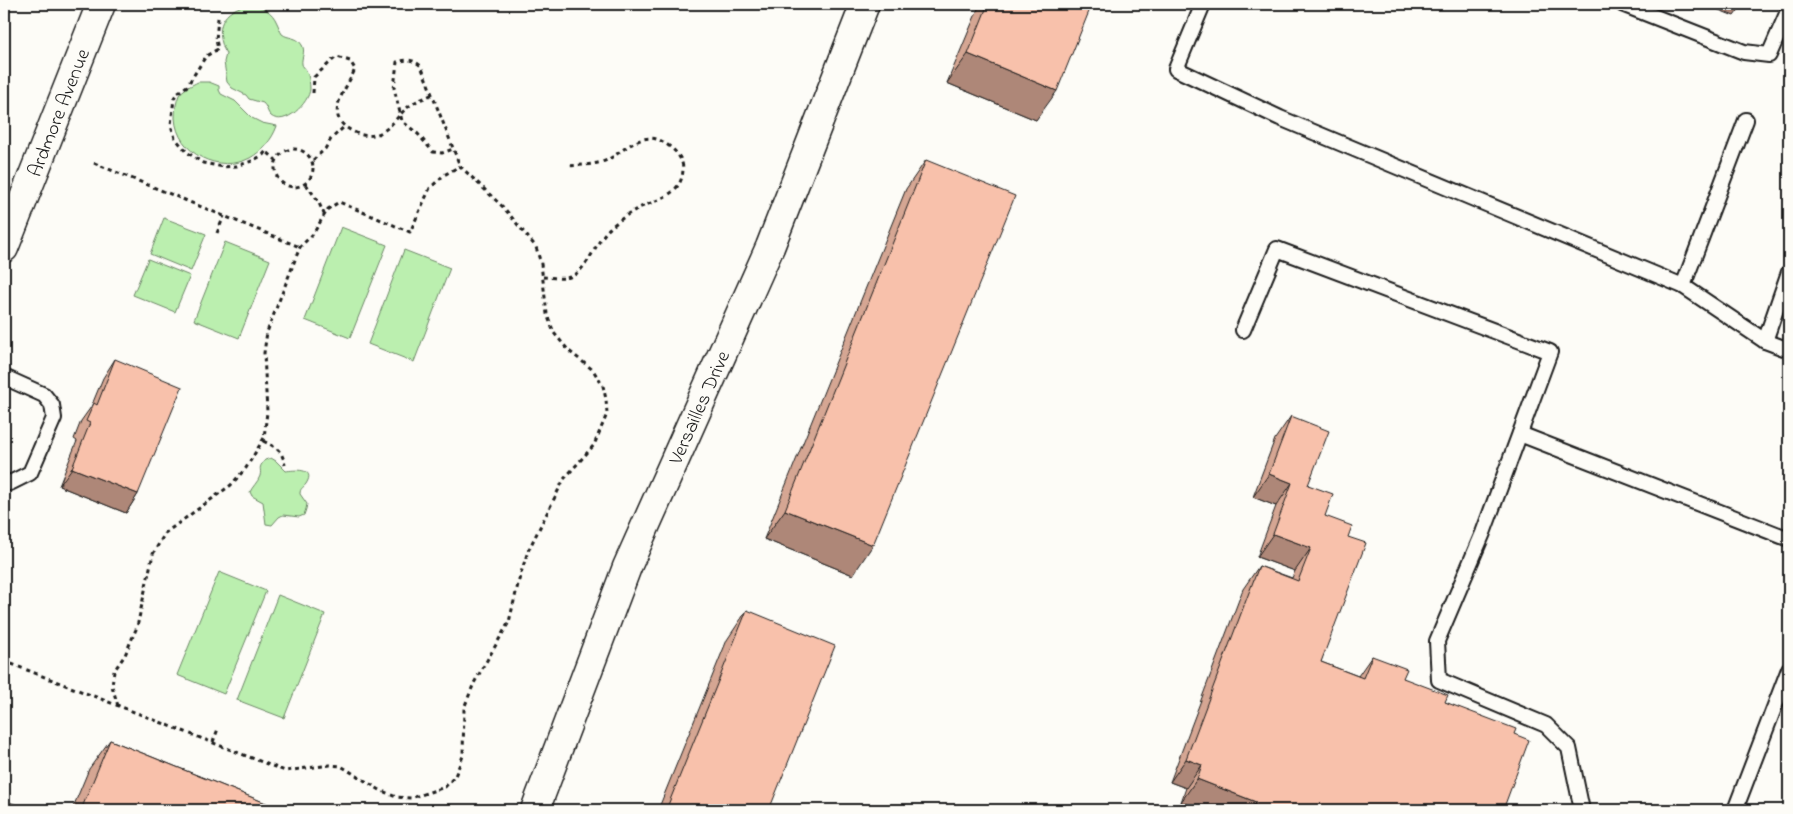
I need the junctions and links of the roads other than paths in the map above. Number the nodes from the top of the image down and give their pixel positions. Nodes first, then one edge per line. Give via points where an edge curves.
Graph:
1 (101, 4) edge
2 (864, 4) edge
3 (1203, 4) edge
4 (1622, 4) edge
5 (1789, 9) edge
6 (1746, 120) dead end
7 (4, 248) edge
8 (1789, 272) edge
9 (1683, 286) junction
10 (1243, 330) dead end
11 (1765, 341) junction
12 (1789, 350) edge
13 (4, 377) edge
14 (1520, 434) junction
15 (4, 481) edge
16 (1789, 540) edge
17 (1789, 669) edge
18 (535, 810) edge
19 (1582, 810) edge
20 (1735, 810) edge

1 - 7 street, Ardmore Avenue
2 - 18 street, Versailles Drive via 770,246 627,567
3 - 9 lane via 1176,68 1280,118
4 - 5 lane via 1744,52 1769,55
6 - 9 lane
8 - 11 lane
9 - 11 lane
10 - 14 lane via 1278,249 1550,352
11 - 12 lane
13 - 15 lane via 44,395 52,405 54,418 30,473 10,483
14 - 16 lane
14 - 19 lane via 1483,533 1437,641 1439,680 1546,725 1569,748
17 - 20 lane

